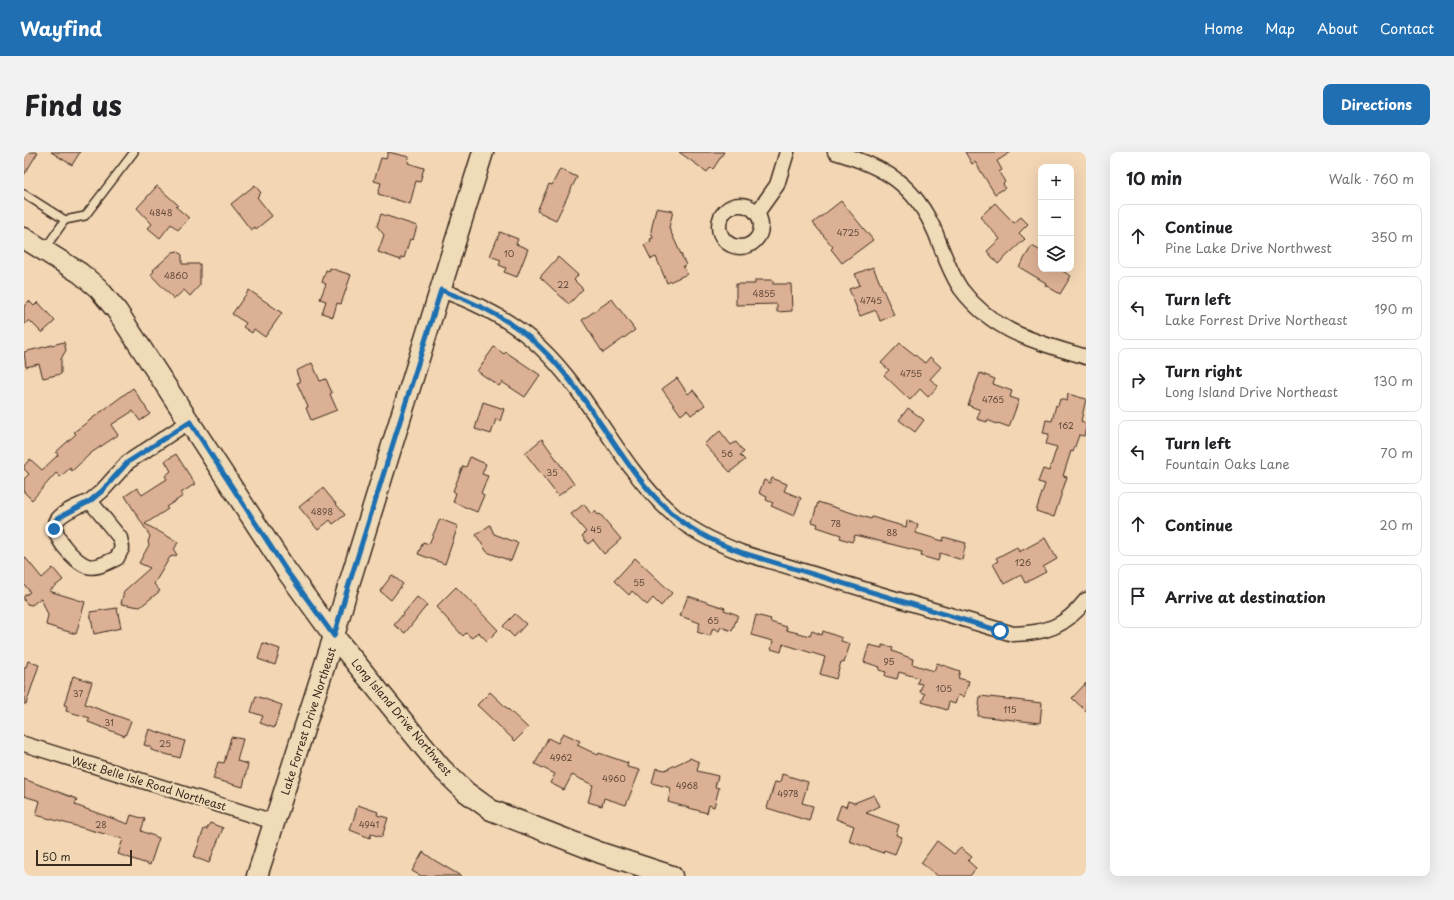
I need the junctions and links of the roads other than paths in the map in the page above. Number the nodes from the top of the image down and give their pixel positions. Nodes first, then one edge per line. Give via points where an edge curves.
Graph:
1 (134, 152) edge
2 (483, 152) edge
3 (787, 152) edge
4 (835, 152) edge
5 (24, 194) edge
6 (757, 213) dead end
7 (66, 220) junction
8 (24, 238) edge
9 (44, 250) junction
10 (441, 290) junction
11 (1086, 357) edge
12 (190, 422) junction
13 (90, 501) junction
14 (1086, 600) edge
15 (334, 636) junction
16 (24, 744) edge
17 (274, 822) junction
18 (257, 876) edge
19 (672, 876) edge

1 - 7 lane via 85,216
2 - 10 street, Lake Forrest Drive Northeast
3 - 6 street via 777,185
4 - 11 street via 865,161 885,171 903,184 917,199 929,218 952,272 974,304 999,324 1026,339
5 - 7 lane
7 - 9 lane
8 - 9 street, Long Island Drive Northwest
9 - 12 street, Long Island Drive Northwest via 98,288 136,338
10 - 14 street via 492,312 540,347 569,379 648,490 670,512 698,533 720,545 1013,634 1036,633 1058,626 1075,614
10 - 15 street, Lake Forrest Drive Northeast
12 - 13 street via 128,462
12 - 15 street, Long Island Drive Northwest via 286,570
13 - 13 street via 120,538 122,548 116,558 95,567 81,562 60,541 54,529 62,515
15 - 17 street, Lake Forrest Drive Northeast
15 - 19 street, Long Island Drive Northwest via 441,768 466,792 491,810 601,854
16 - 17 street, West Belle Isle Road Northeast
17 - 18 street, Lake Forrest Drive Northeast

